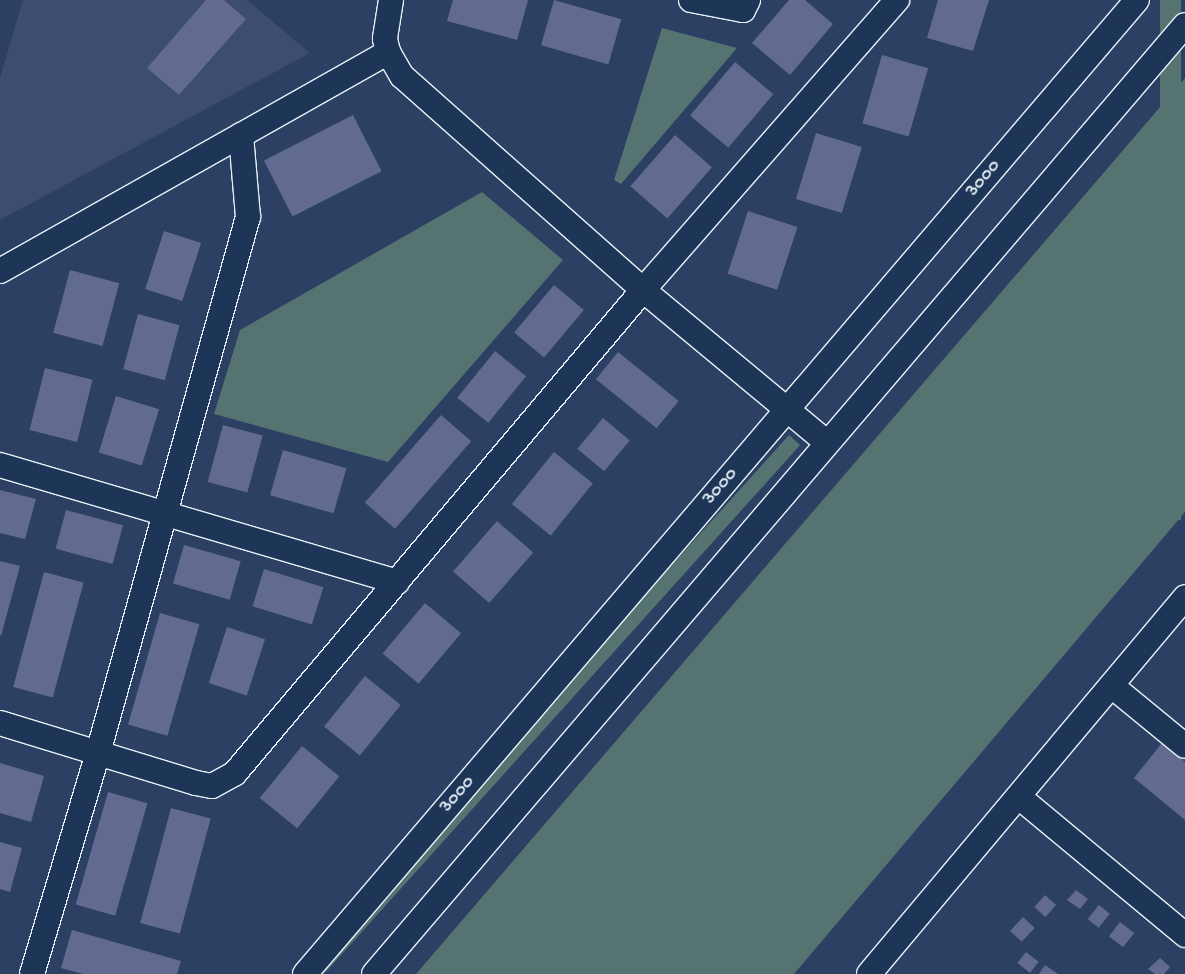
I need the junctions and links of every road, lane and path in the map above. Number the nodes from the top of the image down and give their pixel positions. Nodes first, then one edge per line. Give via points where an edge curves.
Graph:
1 (391, 0) edge
2 (691, 0) edge
3 (748, 0) edge
4 (897, 0) edge
5 (1137, 0) edge
6 (1185, 25) edge
7 (388, 52) junction
8 (241, 135) junction
9 (0, 271) edge
10 (643, 290) junction
11 (787, 409) junction
12 (827, 442) junction
13 (0, 466) edge
14 (165, 514) junction
15 (397, 582) junction
16 (1185, 597) edge
17 (1112, 686) junction
18 (0, 723) edge
19 (1185, 746) edge
20 (98, 753) junction
21 (1020, 797) junction
22 (1185, 935) edge
23 (32, 974) edge
24 (305, 974) edge
25 (374, 974) edge
26 (869, 974) edge

1 - 7 street via 385,26
2 - 3 street via 743,10
4 - 10 street
5 - 11 street, 3000
6 - 12 street
7 - 8 street
7 - 10 street via 407,80
8 - 9 street
8 - 14 street via 248,217
10 - 11 street
10 - 15 street
11 - 12 street
11 - 24 street, 3000
12 - 25 street
13 - 14 street
14 - 15 street
14 - 20 street
15 - 20 street via 235,773 212,786
16 - 17 street
17 - 19 street
17 - 21 street
18 - 20 street
20 - 23 street
21 - 22 street
21 - 26 street

